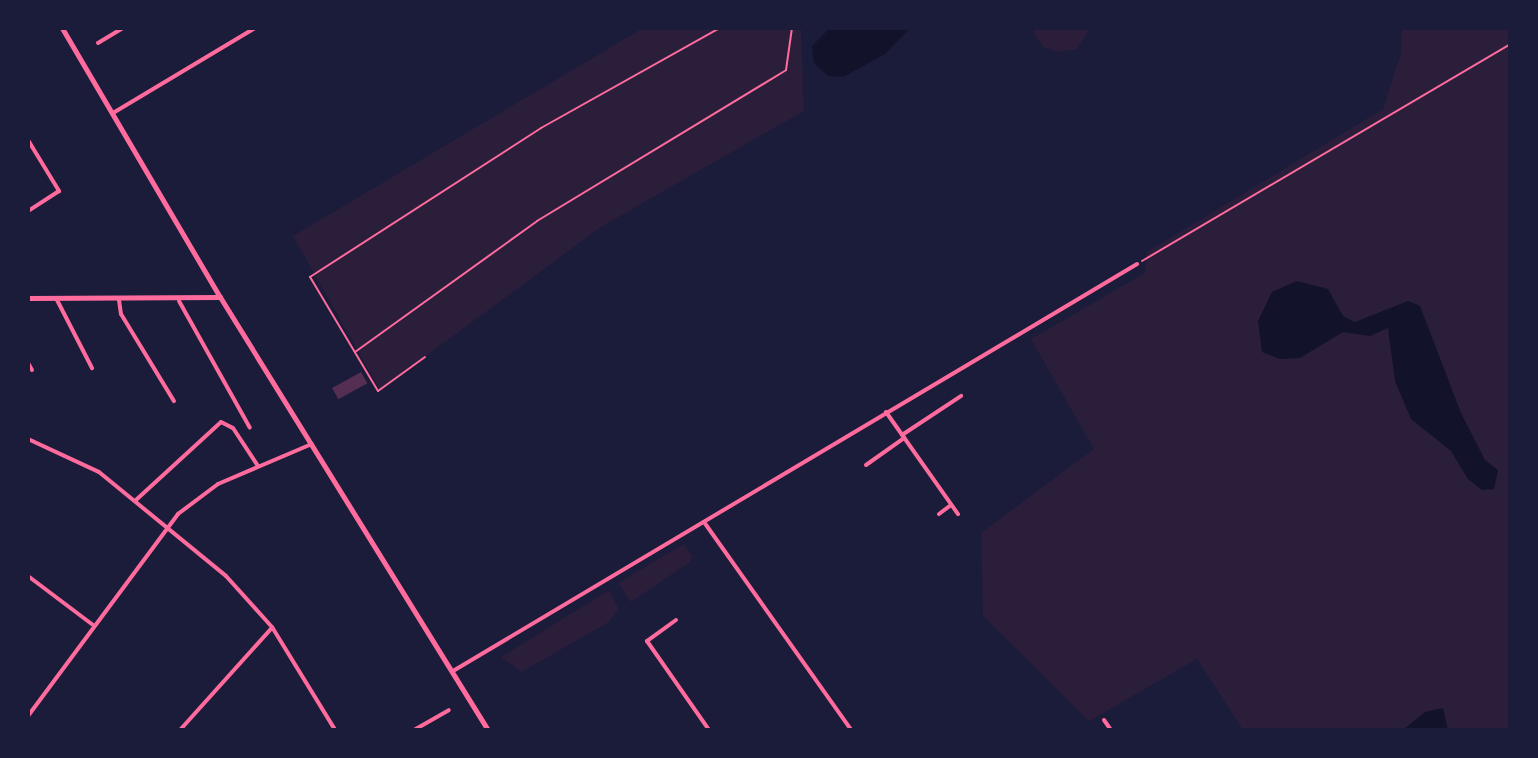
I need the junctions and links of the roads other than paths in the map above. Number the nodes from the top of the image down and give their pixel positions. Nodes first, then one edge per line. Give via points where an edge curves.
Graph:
1 (62, 28) edge
2 (123, 28) edge
3 (255, 28) edge
4 (720, 28) edge
5 (792, 28) edge
6 (98, 43) dead end
7 (113, 113) junction
8 (28, 140) edge
9 (28, 211) edge
10 (28, 235) edge
11 (1137, 264) road end
12 (28, 282) edge
13 (220, 297) junction
14 (28, 298) edge
15 (56, 298) junction
16 (119, 300) junction
17 (179, 301) junction
18 (354, 352) junction
19 (425, 357) dead end
20 (28, 363) edge
21 (92, 368) dead end
22 (32, 370) dead end
23 (961, 396) dead end
24 (174, 401) dead end
25 (886, 412) junction
26 (250, 428) dead end
27 (903, 436) junction
28 (28, 439) edge
29 (312, 444) junction
30 (866, 465) dead end
31 (258, 466) junction
32 (136, 500) junction
33 (951, 505) junction
34 (939, 514) dead end
35 (958, 514) dead end
36 (704, 522) junction
37 (168, 526) junction
38 (28, 576) edge
39 (676, 620) dead end
40 (93, 625) junction
41 (272, 627) junction
42 (453, 671) junction
43 (449, 710) dead end
44 (28, 716) edge
45 (1104, 720) dead end
46 (180, 730) edge
47 (335, 730) edge
48 (414, 730) edge
49 (488, 730) edge
50 (709, 730) edge
51 (851, 730) edge
52 (1111, 730) edge

1 - 7 street
2 - 6 street
3 - 7 street
4 - 18 lane via 541,128 310,277
5 - 18 lane via 786,70 537,221
7 - 13 street
8 - 9 street via 59,191
10 - 12 street
11 - 25 street
13 - 17 street
13 - 29 street
14 - 15 street
15 - 16 street
15 - 21 street
16 - 17 street
16 - 24 street via 121,314
17 - 26 street
18 - 19 lane via 378,391
20 - 22 street
23 - 27 street
25 - 27 street
25 - 36 street
27 - 30 street
27 - 33 street
28 - 32 street via 99,472
29 - 31 street
29 - 42 street
31 - 32 street via 233,428 221,422
31 - 37 street via 201,495
32 - 37 street
33 - 34 street
33 - 35 street
36 - 42 street
36 - 51 street
37 - 40 street
37 - 41 street via 226,576
38 - 40 street
39 - 50 street via 647,641
40 - 44 street
41 - 46 street
41 - 47 street
42 - 49 street
43 - 48 street
45 - 52 street

